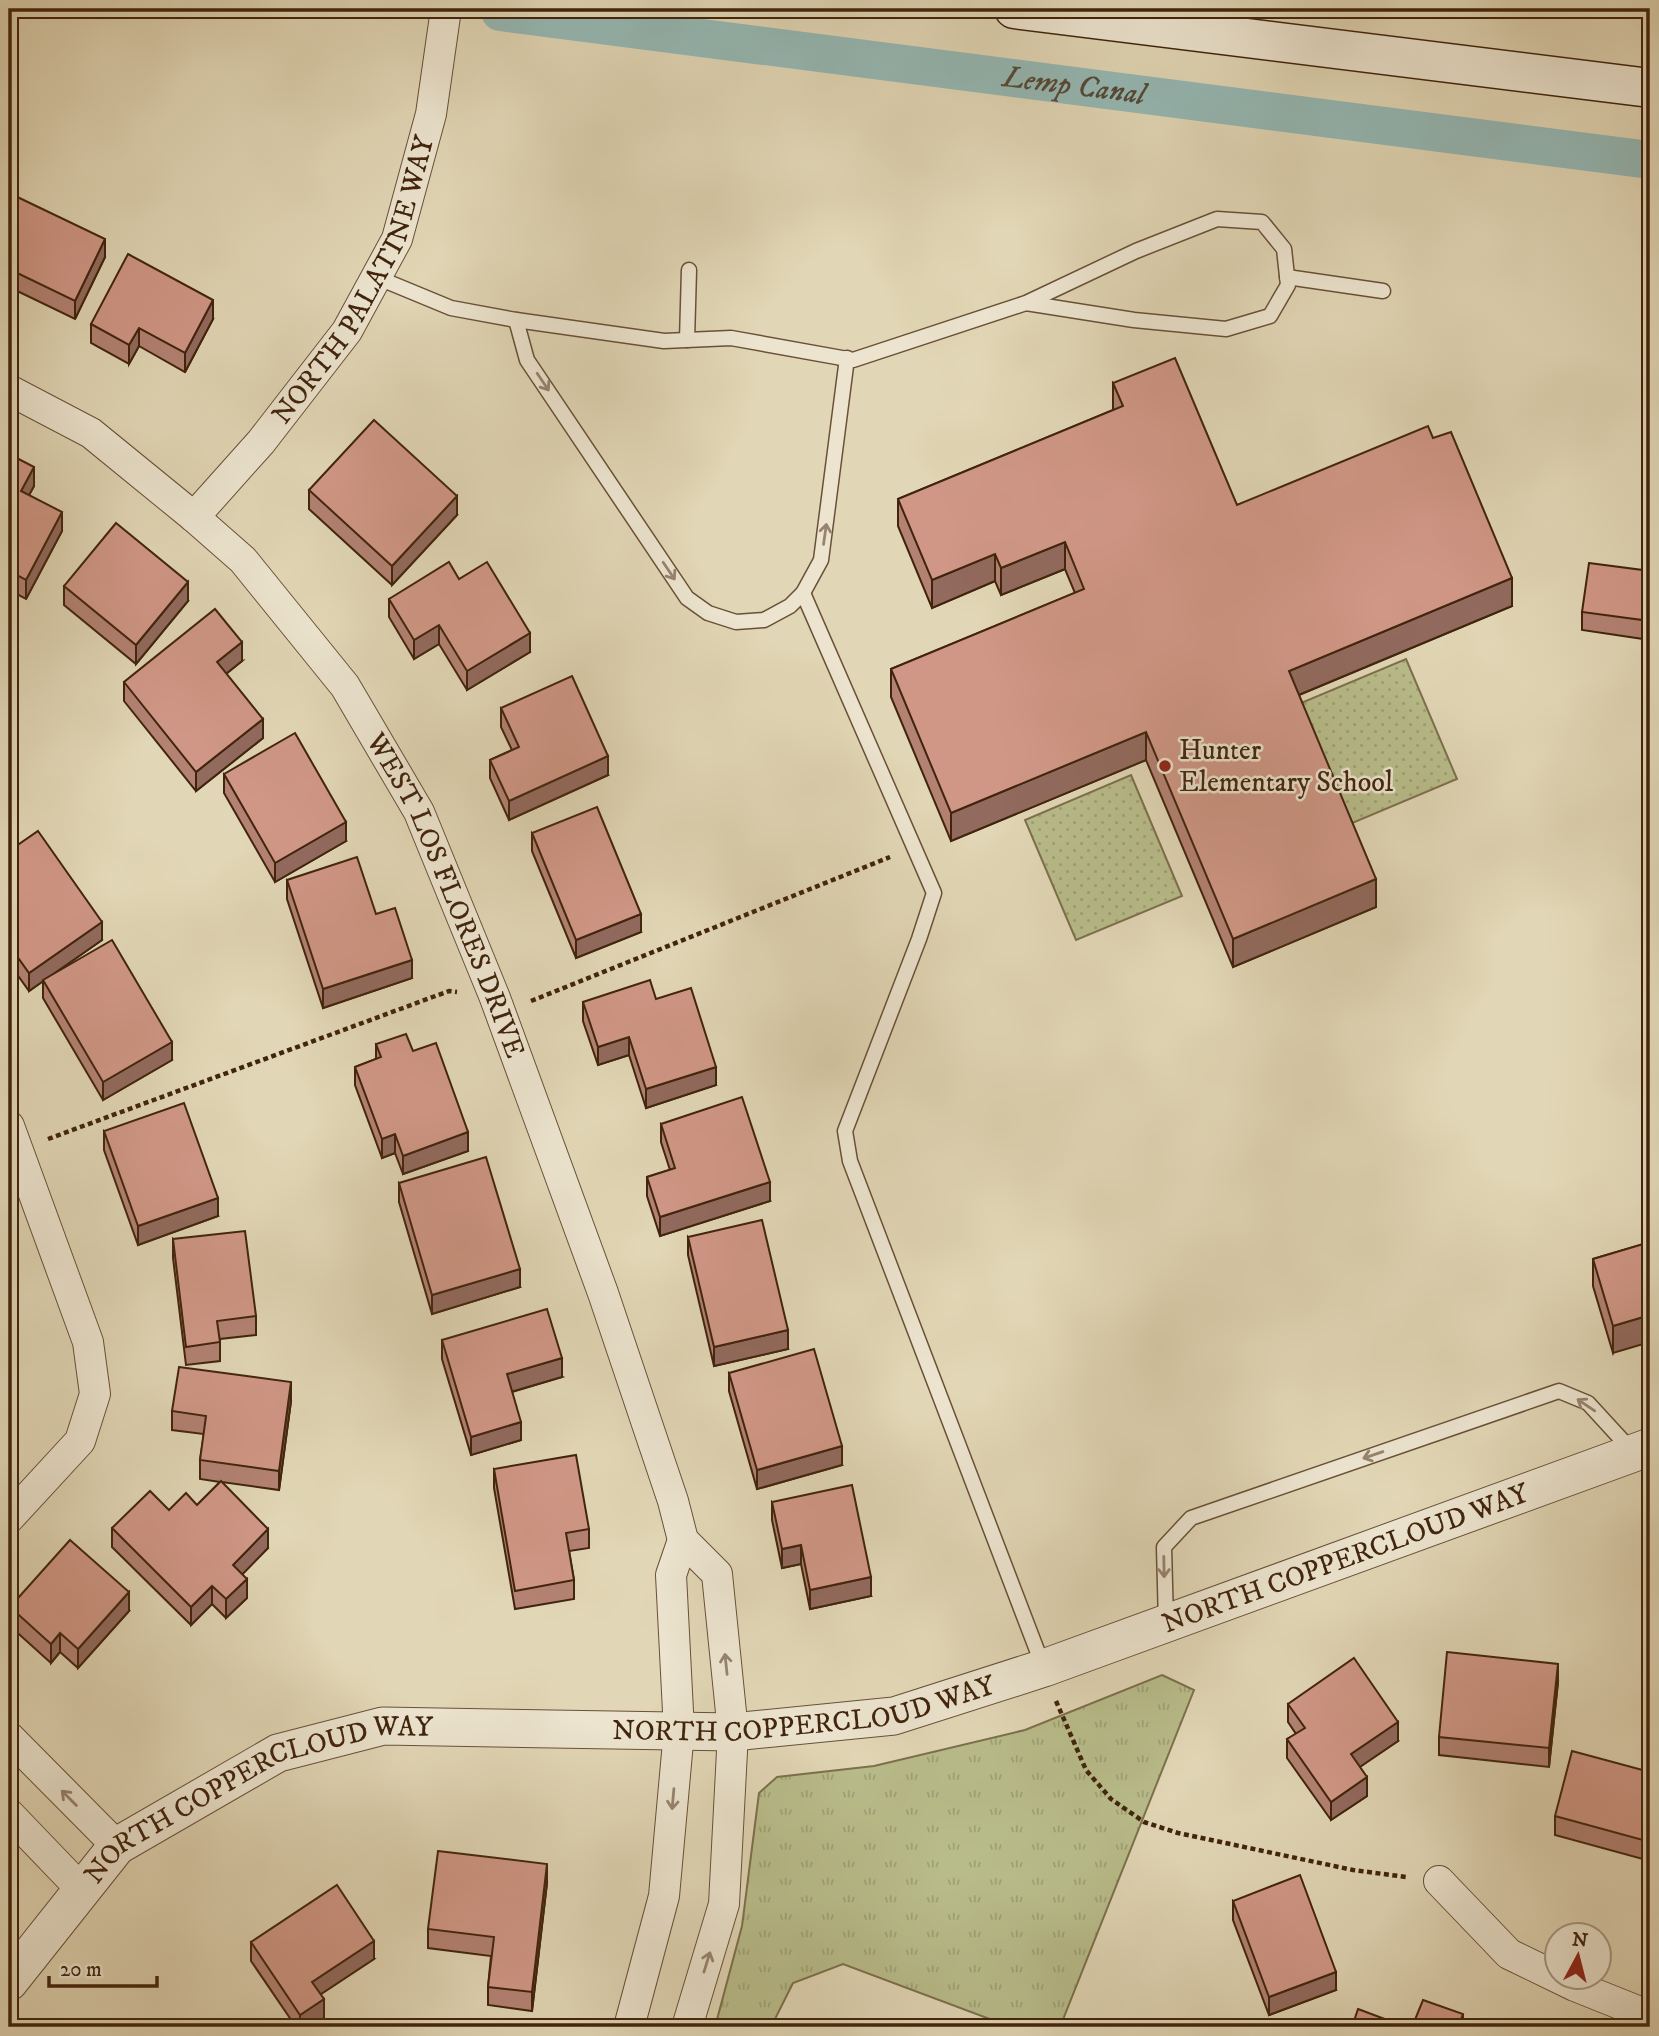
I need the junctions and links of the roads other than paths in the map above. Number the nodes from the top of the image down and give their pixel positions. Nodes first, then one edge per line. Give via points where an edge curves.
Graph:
1 (446, 9) edge
2 (1014, 9) edge
3 (1650, 88) edge
4 (690, 270) dead end
5 (1287, 276) junction
6 (376, 277) junction
7 (1383, 291) dead end
8 (1026, 303) junction
9 (516, 320) junction
10 (687, 340) junction
11 (847, 358) junction
12 (9, 390) edge
13 (194, 517) junction
14 (803, 593) junction
15 (9, 1126) edge
16 (1642, 1450) edge
17 (9, 1518) edge
18 (683, 1540) junction
19 (1166, 1624) junction
20 (1049, 1682) junction
21 (679, 1731) junction
22 (733, 1732) junction
23 (9, 1737) edge
24 (9, 1814) edge
25 (117, 1846) junction
26 (1439, 1881) road end
27 (82, 1889) junction
28 (9, 1982) edge
29 (1650, 2016) edge
30 (629, 2027) edge
31 (687, 2027) edge

1 - 6 street, NORTH PALATINE WAY via 431,114 397,239
2 - 3 main road
4 - 10 lane
5 - 7 lane
5 - 8 lane via 1288,285 1270,316 1226,329
5 - 8 lane via 1284,249 1262,222 1217,219
6 - 9 lane via 451,308
6 - 13 street, NORTH PALATINE WAY via 348,331 261,442
8 - 11 lane via 853,360
9 - 10 lane via 664,341
9 -> 14 lane via 527,360 688,598 708,613 736,622 764,620
10 - 11 lane via 731,338
14 -> 11 lane via 821,560
12 - 13 street, WEST LOS FLORES DRIVE via 91,433
13 - 18 street, WEST LOS FLORES DRIVE via 243,561 345,686 419,813 495,998 598,1280
14 - 20 lane via 933,893 845,1131 850,1161
15 - 17 street via 88,1342 95,1394 79,1441
16 - 19 street, NORTH COPPERCLOUD WAY
16 -> 19 lane via 1588,1404 1559,1391 1191,1518 1164,1546
18 - 21 street via 671,1575
22 -> 18 street via 717,1574
19 - 20 street, NORTH COPPERCLOUD WAY
20 - 22 street, NORTH COPPERCLOUD WAY via 894,1716
21 - 22 street, NORTH COPPERCLOUD WAY
21 - 25 street, NORTH COPPERCLOUD WAY via 383,1726 278,1753
21 -> 30 street via 664,1896
31 -> 22 street via 724,1904
25 -> 23 street
24 - 27 street
25 - 27 street, NORTH COPPERCLOUD WAY
26 - 29 street via 1509,1954
27 - 28 street, NORTH COPPERCLOUD WAY

